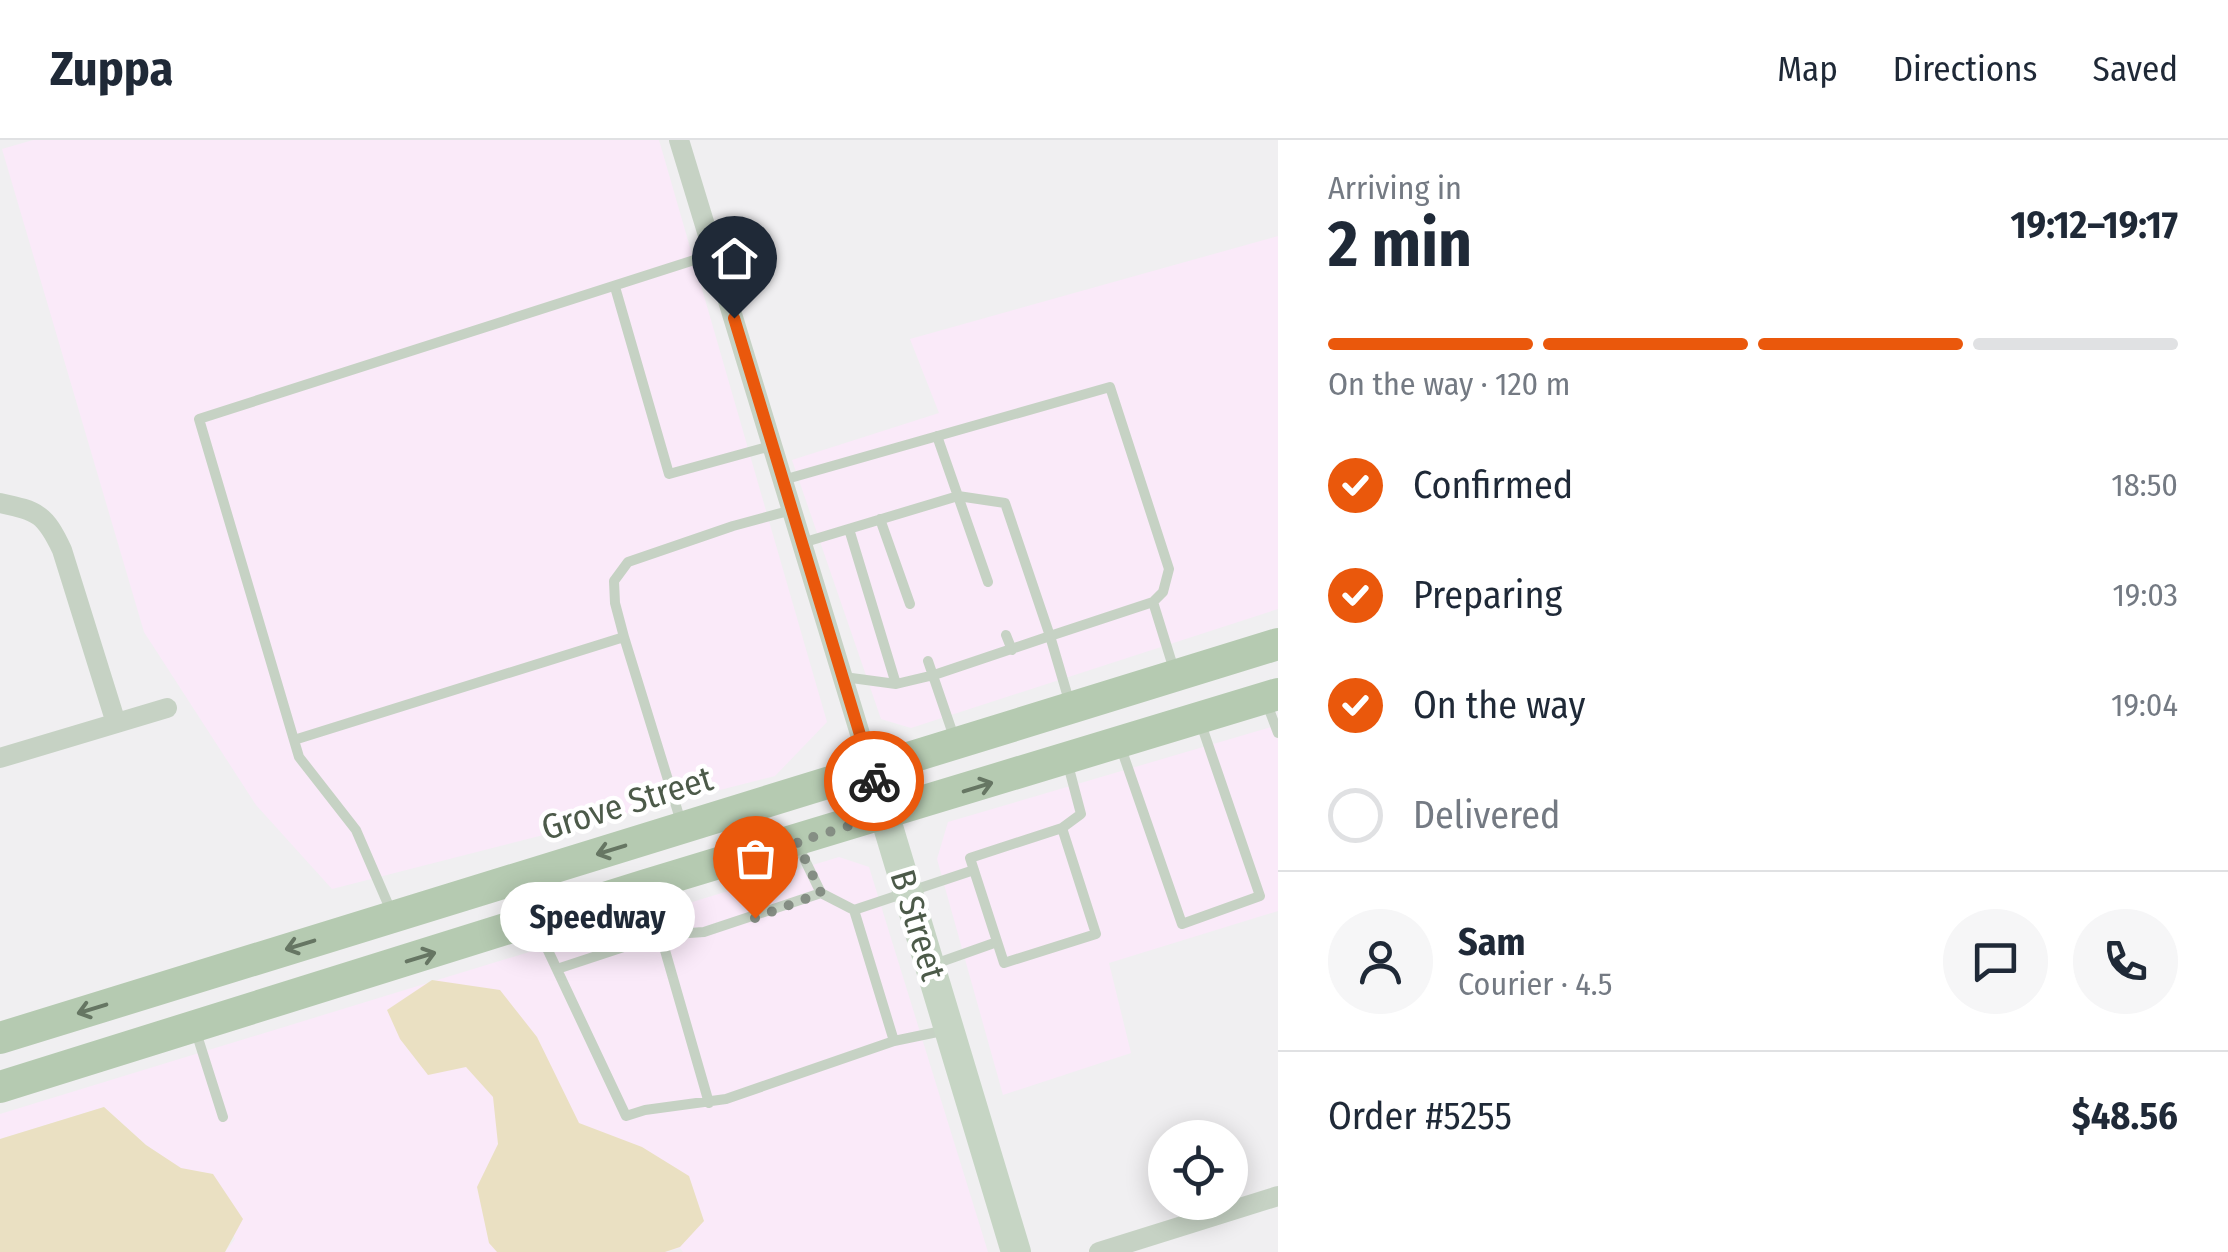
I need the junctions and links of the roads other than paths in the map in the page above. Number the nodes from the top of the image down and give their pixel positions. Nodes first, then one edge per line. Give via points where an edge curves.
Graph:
1 (679, 140) edge
2 (714, 254) junction
3 (615, 287) junction
4 (938, 436) junction
5 (772, 446) junction
6 (783, 480) junction
7 (958, 496) junction
8 (0, 504) edge
9 (792, 510) junction
10 (880, 520) junction
11 (849, 528) junction
12 (802, 543) junction
13 (988, 582) dead end
14 (1153, 602) junction
15 (910, 604) dead end
16 (1006, 636) dead end
17 (1050, 636) junction
18 (624, 637) junction
19 (1278, 644) edge
20 (1012, 650) junction
21 (928, 661) dead end
22 (934, 675) junction
23 (1176, 676) junction
24 (844, 677) junction
25 (896, 684) junction
26 (1272, 696) edge
27 (167, 708) dead end
28 (1072, 708) junction
29 (1199, 718) junction
30 (116, 723) junction
31 (1278, 733) edge
32 (294, 740) junction
33 (1119, 743) junction
34 (956, 744) junction
35 (0, 758) edge
36 (1066, 759) junction
37 (871, 770) junction
38 (884, 815) junction
39 (683, 827) junction
40 (1062, 828) junction
41 (797, 842) junction
42 (974, 870) junction
43 (646, 885) junction
44 (908, 892) junction
45 (821, 893) junction
46 (854, 910) junction
47 (393, 916) junction
48 (535, 922) junction
49 (660, 935) junction
50 (997, 942) junction
51 (930, 965) junction
52 (557, 970) junction
53 (194, 1027) junction
54 (949, 1029) junction
55 (0, 1038) edge
56 (894, 1041) junction
57 (0, 1087) edge
58 (710, 1104) junction
59 (224, 1117) dead end
60 (1278, 1196) edge
61 (1016, 1252) edge
62 (1099, 1252) edge

1 - 2 street, B Street
2 - 3 lane
2 - 5 street, B Street
3 - 5 lane via 669,474
3 - 32 lane via 199,419
4 - 6 lane
4 - 7 lane
4 - 14 lane via 1110,387 1169,569
5 - 6 street, B Street
6 - 9 street, B Street
7 - 10 lane
7 - 13 lane
7 - 17 lane via 1004,502
8 - 30 street via 36,511 50,524
9 - 12 street, B Street
9 - 18 lane via 628,562 614,581
10 - 11 lane
10 - 15 lane
11 - 12 lane
11 - 25 lane
12 - 24 street, B Street
14 - 17 lane
14 - 23 lane
16 - 20 lane
17 - 20 lane
17 - 28 lane
18 - 32 lane
18 - 39 lane
19 - 23 main road, Grove Street
20 - 22 lane
21 - 22 lane
22 - 25 lane
22 - 34 lane
23 - 28 main road, Grove Street
24 - 25 lane
24 - 37 street, B Street
26 - 29 main road
26 - 31 lane
27 - 30 street
28 - 34 main road, Grove Street
29 - 33 main road
29 - 33 lane via 1260,896 1182,924
30 - 35 street
32 - 47 lane via 299,757 356,830
33 - 36 main road
34 - 37 main road, Grove Street
38 -> 36 main road
36 - 40 lane via 1081,814
37 - 38 main road, B Street
37 - 39 main road, Grove Street
38 - 41 main road
38 - 44 main road, B Street
39 -> 47 main road, Grove Street
40 - 42 lane via 970,858
40 - 50 lane via 1096,934 1004,964
41 - 43 main road
41 - 45 lane
42 - 44 lane
42 - 50 lane
43 - 48 main road
43 - 49 lane
44 - 46 lane
44 - 51 main road, B Street
45 - 46 lane
45 - 49 lane via 704,932
46 - 56 lane
47 -> 55 main road, Grove Street
48 - 52 lane
53 -> 48 main road
49 - 52 lane
49 - 58 lane
50 - 51 lane
51 - 54 main road, B Street
52 - 58 lane via 626,1116
53 - 57 main road
53 - 59 lane
54 - 56 lane
54 - 61 main road, B Street
56 - 58 lane
60 - 62 street

